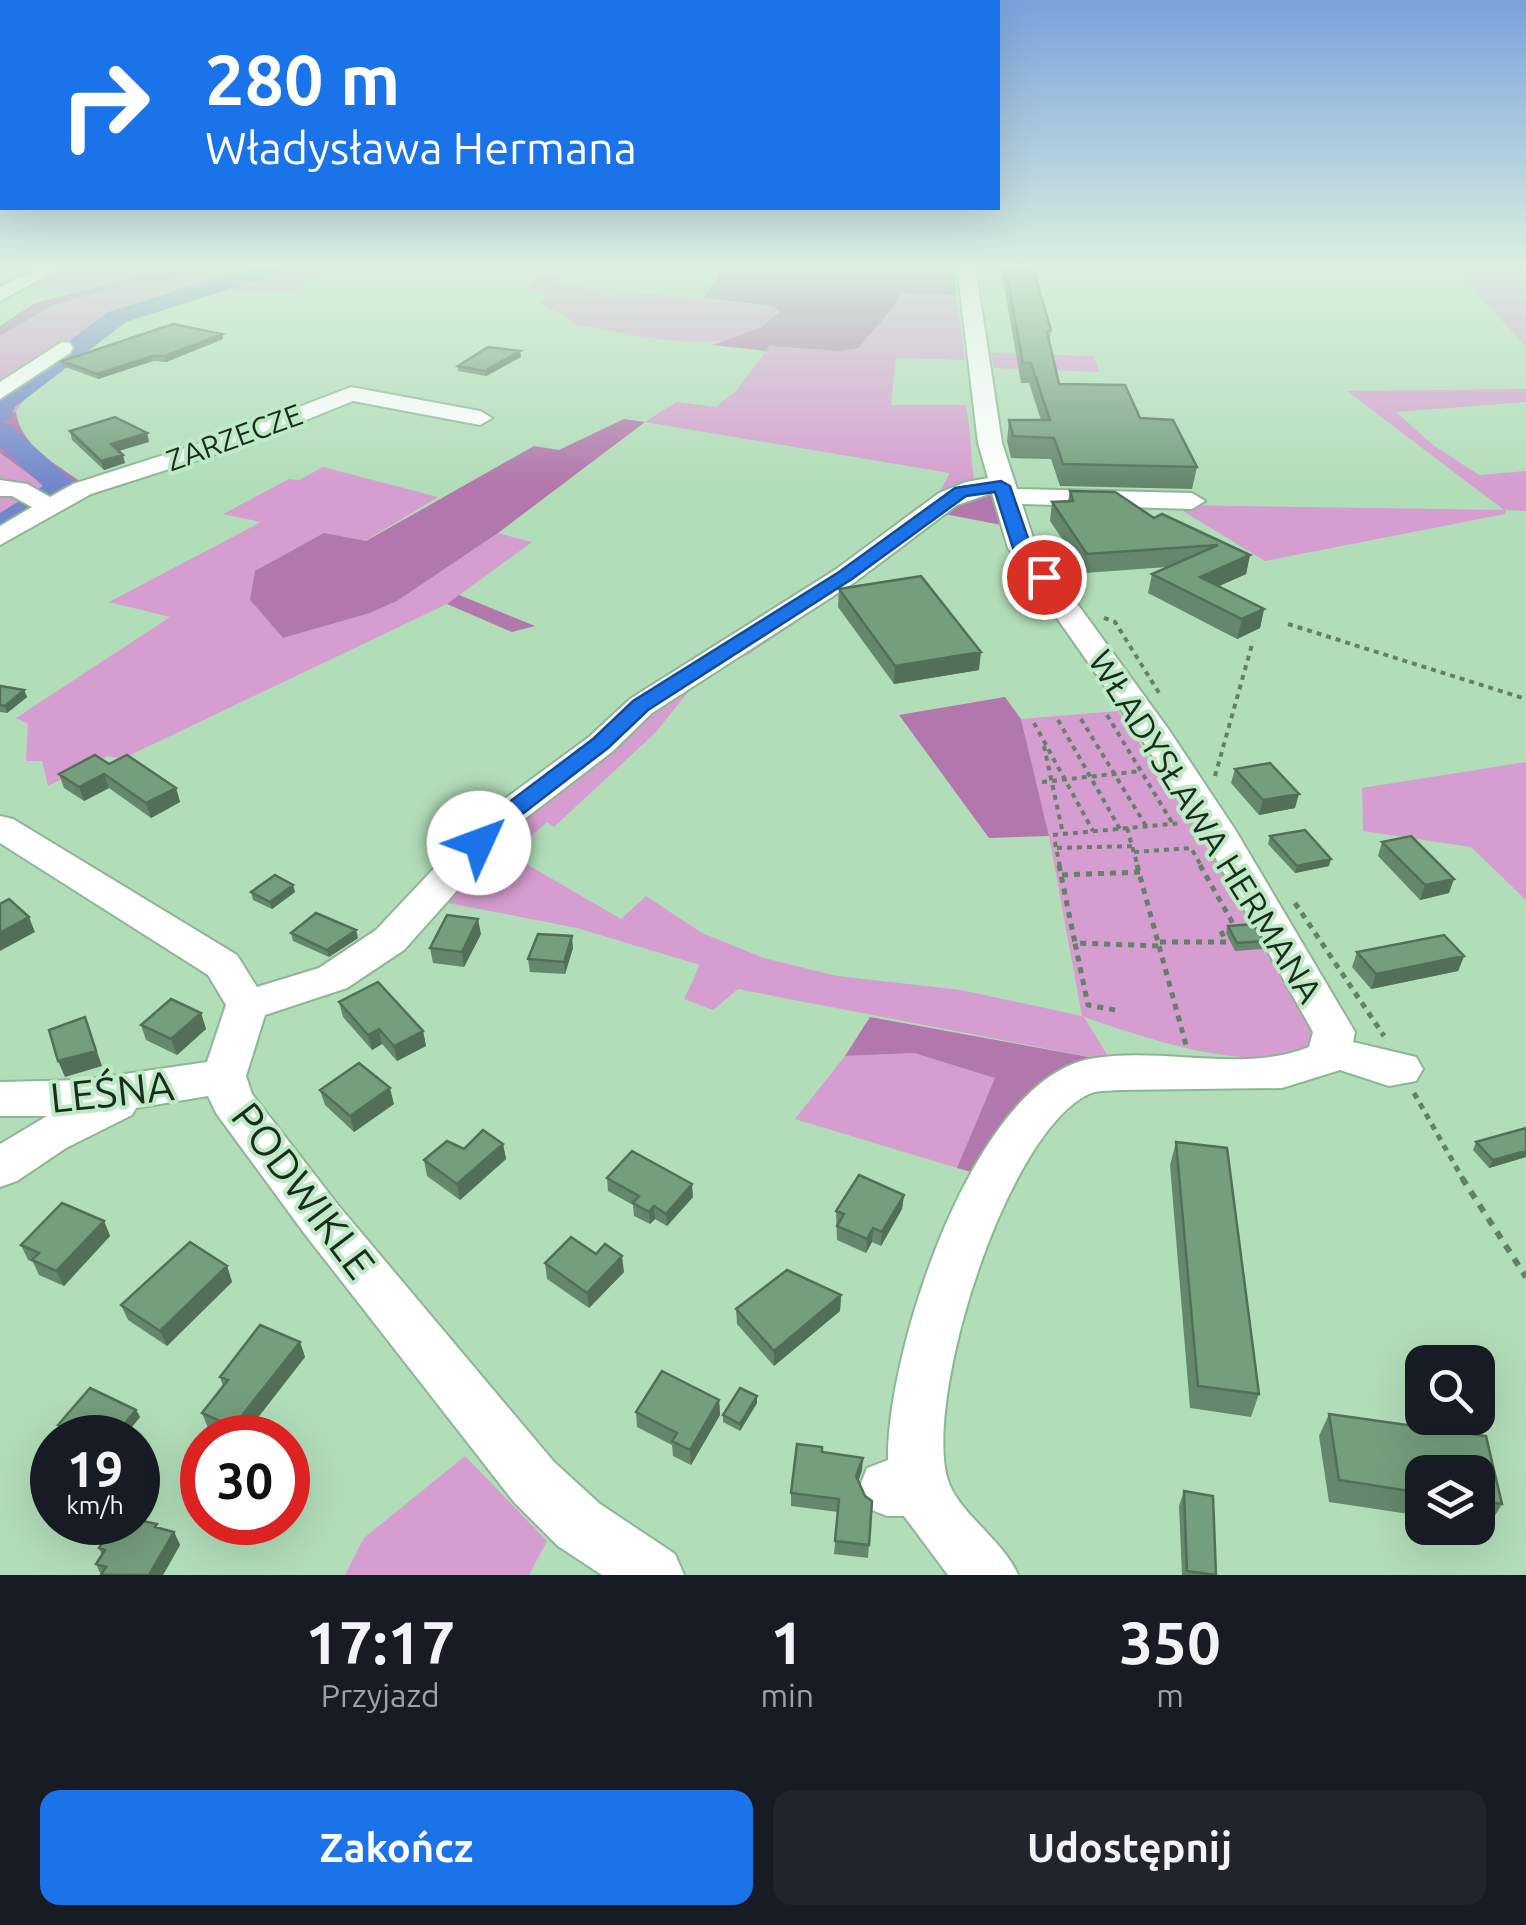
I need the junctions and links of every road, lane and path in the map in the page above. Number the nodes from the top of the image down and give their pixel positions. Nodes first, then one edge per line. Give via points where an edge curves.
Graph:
1 (976, 338) edge
2 (62, 348) dead end
3 (0, 392) edge
4 (480, 418) dead end
5 (1018, 486) junction
6 (0, 488) edge
7 (1192, 500) dead end
8 (45, 504) junction
9 (0, 537) edge
10 (1288, 624) dead end
11 (1253, 641) dead end
12 (1526, 699) edge
13 (1107, 716) dead end
14 (1082, 719) dead end
15 (1058, 720) dead end
16 (1034, 723) dead end
17 (1042, 740) junction
18 (1155, 770) dead end
19 (1140, 771) junction
20 (1116, 774) junction
21 (1091, 776) junction
22 (1215, 777) dead end
23 (1065, 779) junction
24 (1052, 781) junction
25 (1042, 782) dead end
26 (1186, 822) dead end
27 (1172, 824) junction
28 (0, 826) edge
29 (1146, 826) junction
30 (1124, 828) junction
31 (1093, 831) junction
32 (1063, 834) junction
33 (1055, 842) junction
34 (1133, 849) junction
35 (1140, 872) junction
36 (1062, 875) junction
37 (1075, 943) junction
38 (1160, 944) junction
39 (247, 1005) junction
40 (1115, 1010) dead end
41 (1332, 1052) junction
42 (1401, 1069) dead end
43 (1192, 1070) junction
44 (224, 1076) junction
45 (139, 1092) junction
46 (0, 1099) edge
47 (0, 1168) edge
48 (654, 1575) edge
49 (988, 1575) edge

1 - 5 street, WŁADYSŁAWA HERMANA via 988,435
2 - 3 street
4 - 8 street, ZARZECZE via 351,394
5 - 7 street
5 - 39 street via 976,487 948,499 846,576 640,706 500,820 390,940 333,978
5 - 41 street, WŁADYSŁAWA HERMANA via 1022,548 1157,737 1280,935 1334,1032
6 - 8 street via 18,488
8 - 9 street, ZARZECZE
10 - 12 path
11 - 22 path
13 - 19 path
14 - 20 path
15 - 21 path
16 - 17 path
17 - 23 path
17 - 24 path
18 - 19 path
19 - 20 path
19 - 27 path
20 - 21 path
20 - 29 path
21 - 23 path
21 - 30 path
23 - 24 path
23 - 31 path
24 - 25 path
24 - 32 path
26 - 27 path
27 - 29 path
28 - 39 street via 223,965
29 - 30 path
30 - 31 path
30 - 34 path
31 - 32 path
32 - 33 path
33 - 34 path
33 - 36 path
34 - 35 path
34 - 38 path via 1191,848 1236,930 1221,930 1226,942
35 - 36 path
35 - 38 path
36 - 37 path
37 - 38 path
37 - 40 path via 1088,1005
38 - 43 path
39 - 44 street, PODWIKLE
41 - 42 street
41 - 43 street via 1308,1068
43 - 49 street via 1082,1077 1043,1103 980,1201 944,1282 904,1488
44 - 45 street, LEŚNA
44 - 48 street, PODWIKLE via 232,1101 321,1219 534,1482 579,1525
45 - 46 street, LEŚNA
45 - 47 street via 50,1134

